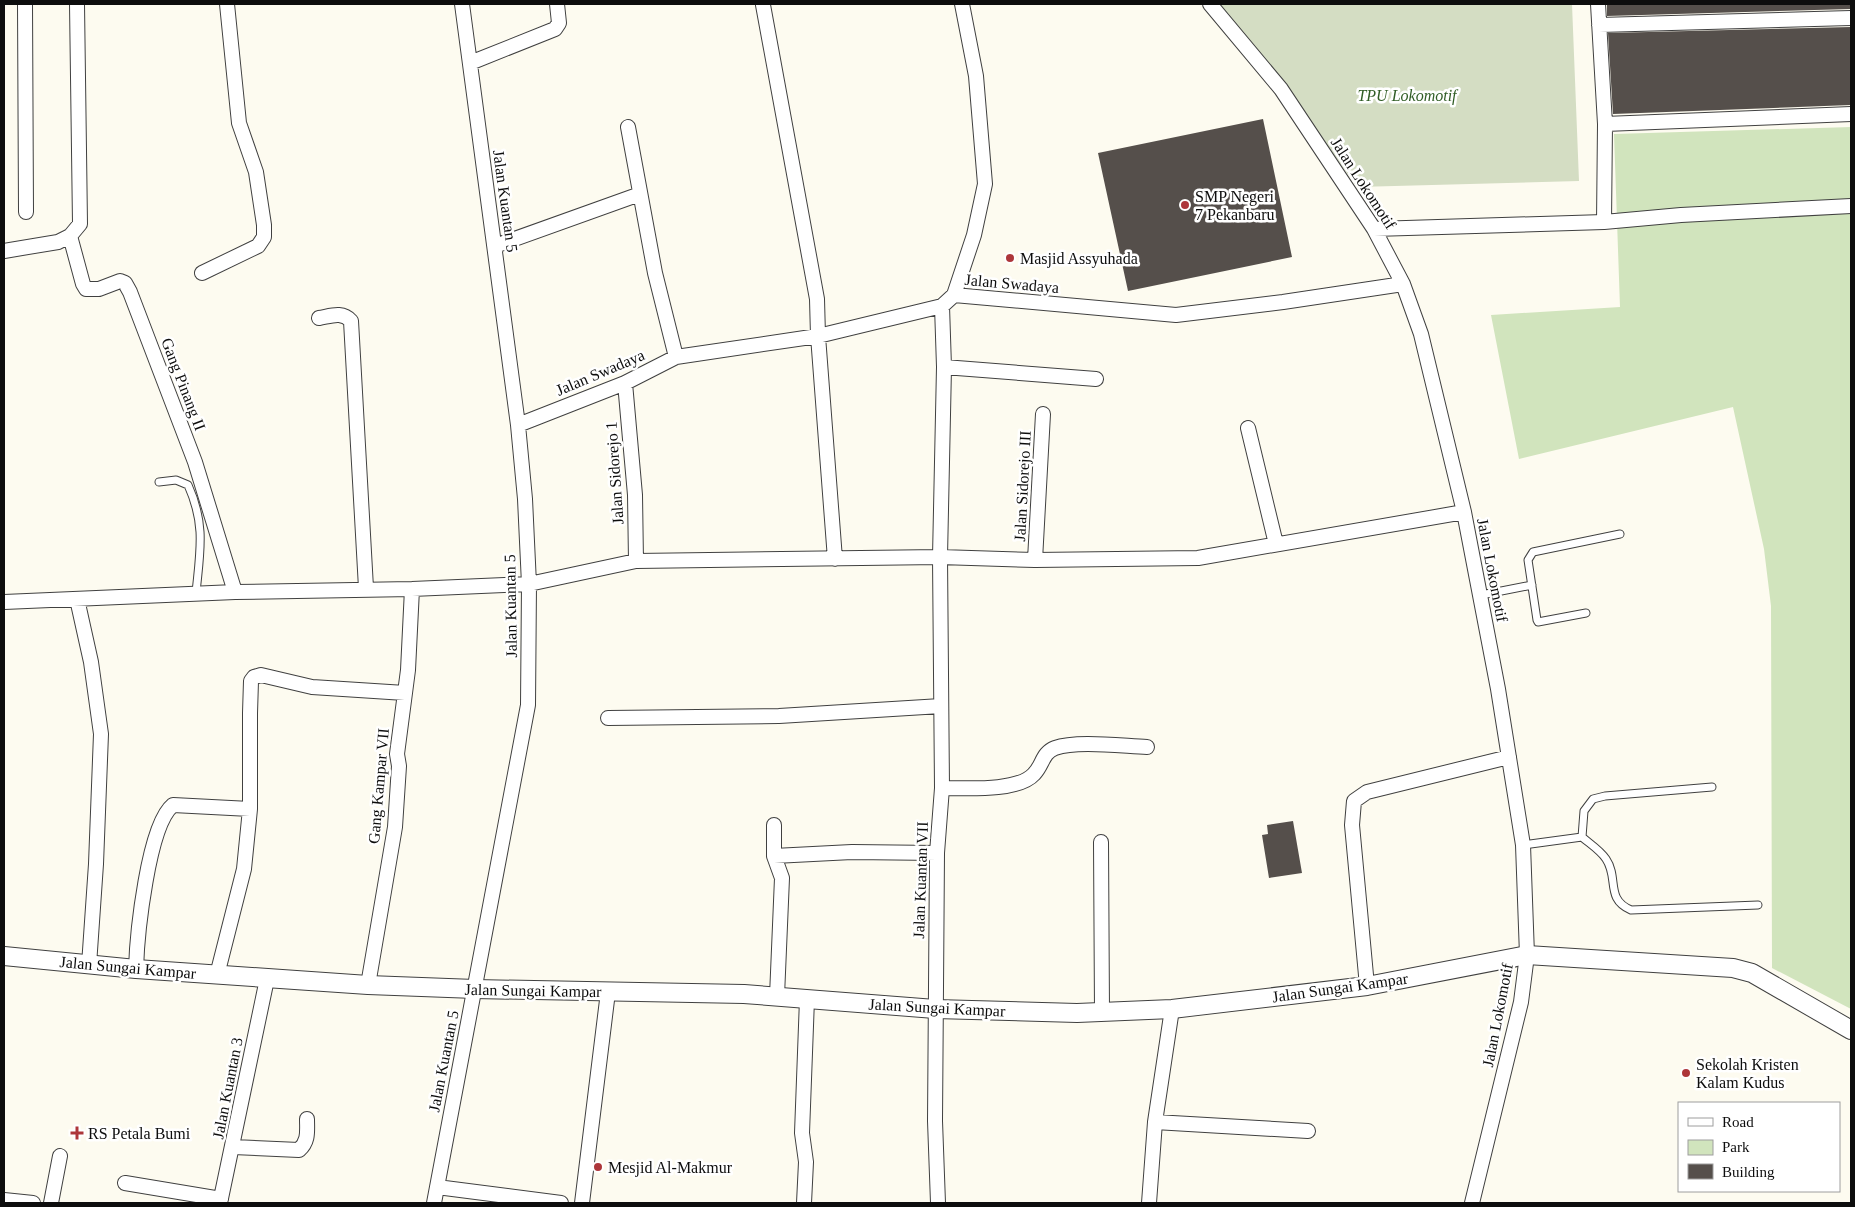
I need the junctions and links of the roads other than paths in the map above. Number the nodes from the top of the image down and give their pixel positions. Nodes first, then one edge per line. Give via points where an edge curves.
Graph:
1 (25, 4) edge
2 (77, 4) edge
3 (227, 4) edge
4 (462, 4) edge
5 (557, 4) edge
6 (962, 4) edge
7 (1210, 4) edge
8 (1598, 4) edge
9 (763, 5) edge
10 (1851, 18) edge
11 (1599, 25) junction
12 (470, 63) junction
13 (1851, 114) edge
14 (1605, 124) junction
15 (628, 127) dead end
16 (640, 194) junction
17 (1851, 206) edge
18 (26, 212) dead end
19 (1604, 222) junction
20 (1374, 229) junction
21 (70, 236) junction
22 (495, 246) junction
23 (4, 251) edge
24 (202, 273) dead end
25 (1403, 284) junction
26 (954, 295) junction
27 (942, 306) junction
28 (319, 318) dead end
29 (818, 336) junction
30 (676, 357) junction
31 (944, 367) junction
32 (1096, 379) dead end
33 (624, 384) junction
34 (1043, 414) dead end
35 (518, 425) junction
36 (1248, 428) dead end
37 (159, 482) dead end
38 (1464, 512) junction
39 (1620, 534) dead end
40 (1276, 544) junction
41 (940, 557) junction
42 (835, 559) junction
43 (1035, 560) junction
44 (636, 561) junction
45 (529, 584) junction
46 (1532, 585) junction
47 (366, 588) junction
48 (412, 589) junction
49 (235, 592) junction
50 (196, 593) junction
51 (1481, 595) junction
52 (76, 598) junction
53 (4, 602) edge
54 (1586, 613) dead end
55 (405, 693) junction
56 (941, 706) junction
57 (608, 718) dead end
58 (1146, 747) dead end
59 (1508, 757) junction
60 (1712, 787) dead end
61 (942, 788) junction
62 (250, 809) junction
63 (774, 825) dead end
64 (1582, 837) junction
65 (1101, 842) dead end
66 (1523, 845) junction
67 (937, 853) junction
68 (774, 856) junction
69 (1758, 904) dead end
70 (1527, 955) junction
71 (4, 956) edge
72 (89, 965) junction
73 (136, 969) junction
74 (217, 975) junction
75 (267, 979) junction
76 (368, 985) junction
77 (1367, 986) junction
78 (475, 989) junction
79 (608, 992) junction
80 (777, 996) junction
81 (807, 999) junction
82 (1172, 1008) junction
83 (935, 1009) junction
84 (1102, 1012) junction
85 (1851, 1030) edge
86 (307, 1119) dead end
87 (1155, 1122) junction
88 (1308, 1131) dead end
89 (233, 1147) junction
90 (60, 1156) dead end
91 (125, 1183) dead end
92 (437, 1186) junction
93 (4, 1200) edge
94 (220, 1201) edge
95 (33, 1203) edge
96 (51, 1203) edge
97 (434, 1203) edge
98 (561, 1203) edge
99 (582, 1203) edge
100 (804, 1203) edge
101 (938, 1203) edge
102 (1150, 1203) edge
103 (1472, 1203) edge

1 - 18 street
2 - 21 street via 80,224
3 - 24 street via 239,123 256,172 264,237 258,246
4 - 12 street, Jalan Kuantan 5
5 - 12 street via 559,23 555,29
6 - 26 street via 976,76 985,184 974,235
7 - 20 street, Jalan Lokomotif via 1281,89
8 - 11 street
9 - 29 street via 817,299
10 - 11 street
11 - 14 street
12 - 22 street, Jalan Kuantan 5
13 - 14 street
14 - 19 street
15 - 16 street
16 - 22 street
16 - 30 street
17 - 19 street
19 - 20 street
20 - 25 street, Jalan Lokomotif
21 - 23 street via 58,242
21 - 49 street, Gang Pinang II via 86,289 99,289 120,281 130,292 195,462
22 - 35 street, Jalan Kuantan 5
25 - 26 street, Jalan Swadaya via 1176,315
25 - 38 street, Jalan Lokomotif via 1421,334
26 - 27 street, Jalan Swadaya
27 - 29 street, Jalan Swadaya
27 - 31 street, Jalan Kuantan VII
28 - 47 street via 341,314 352,321
29 - 30 street, Jalan Swadaya
29 - 42 street
30 - 33 street, Jalan Swadaya
31 - 32 street
31 - 41 street, Jalan Kuantan VII
33 - 35 street, Jalan Swadaya
33 - 44 street, Jalan Sidorejo 1 via 636,495
34 - 43 street, Jalan Sidorejo III
35 - 45 street, Jalan Kuantan 5
36 - 40 street
37 - 50 lane via 176,480 188,485 197,505 200,549
38 - 40 street
38 - 51 street, Jalan Lokomotif
39 - 46 lane via 1533,552 1528,560
40 - 43 street via 1198,558
41 - 42 street
41 - 43 street
41 - 56 street, Jalan Kuantan VII
42 - 44 street
44 - 45 street
45 - 48 street
45 - 78 street, Jalan Kuantan 5 via 527,713
46 - 51 lane
46 - 54 lane via 1538,622
47 - 48 street
47 - 49 street
48 - 55 street, Gang Kampar VII
49 - 50 street
50 - 52 street
51 - 59 street, Jalan Lokomotif
52 - 53 street
52 - 72 street via 91,662 101,734
55 - 62 street via 312,686 261,675 254,677 251,681 250,713
55 - 76 street, Gang Kampar VII via 396,754 399,766 395,827
56 - 57 street via 779,716
56 - 61 street, Jalan Kuantan VII
58 - 61 street via 1075,745 1055,748 1045,754 1028,780 992,787
59 - 66 street, Jalan Lokomotif
59 - 77 street via 1367,792 1354,801 1352,825
60 - 64 lane via 1593,799 1584,811
61 - 67 street, Jalan Kuantan VII
62 - 73 street via 173,804 166,810 147,873
62 - 74 street via 244,869
63 - 68 street
64 - 66 lane
64 - 69 lane via 1606,859 1616,900 1631,910
65 - 84 street
66 - 70 street, Jalan Lokomotif
67 - 68 street via 852,852
67 - 83 street, Jalan Kuantan VII
68 - 80 street via 782,878
70 - 77 street, Jalan Sungai Kampar
70 - 85 street, Jalan Sungai Kampar via 1734,968 1752,974
70 - 103 street, Jalan Lokomotif via 1521,1002
71 - 72 street, Jalan Sungai Kampar
72 - 73 street, Jalan Sungai Kampar
73 - 74 street, Jalan Sungai Kampar
74 - 75 street, Jalan Sungai Kampar
75 - 76 street, Jalan Sungai Kampar
75 - 89 street, Jalan Kuantan 3
76 - 78 street, Jalan Sungai Kampar
77 - 82 street, Jalan Sungai Kampar
78 - 79 street, Jalan Sungai Kampar
78 - 92 street, Jalan Kuantan 5
79 - 80 street, Jalan Sungai Kampar
79 - 99 street
80 - 81 street, Jalan Sungai Kampar
81 - 83 street, Jalan Sungai Kampar
81 - 100 street via 802,1132 806,1162
82 - 84 street, Jalan Sungai Kampar
82 - 87 street
83 - 84 street, Jalan Sungai Kampar
83 - 101 street, Jalan Kuantan VII
86 - 89 street via 307,1138 300,1150
87 - 88 street
87 - 102 street
89 - 94 street, Jalan Kuantan 3
90 - 96 street
91 - 94 street
92 - 97 street, Jalan Kuantan 5
92 - 98 street
93 - 95 street

